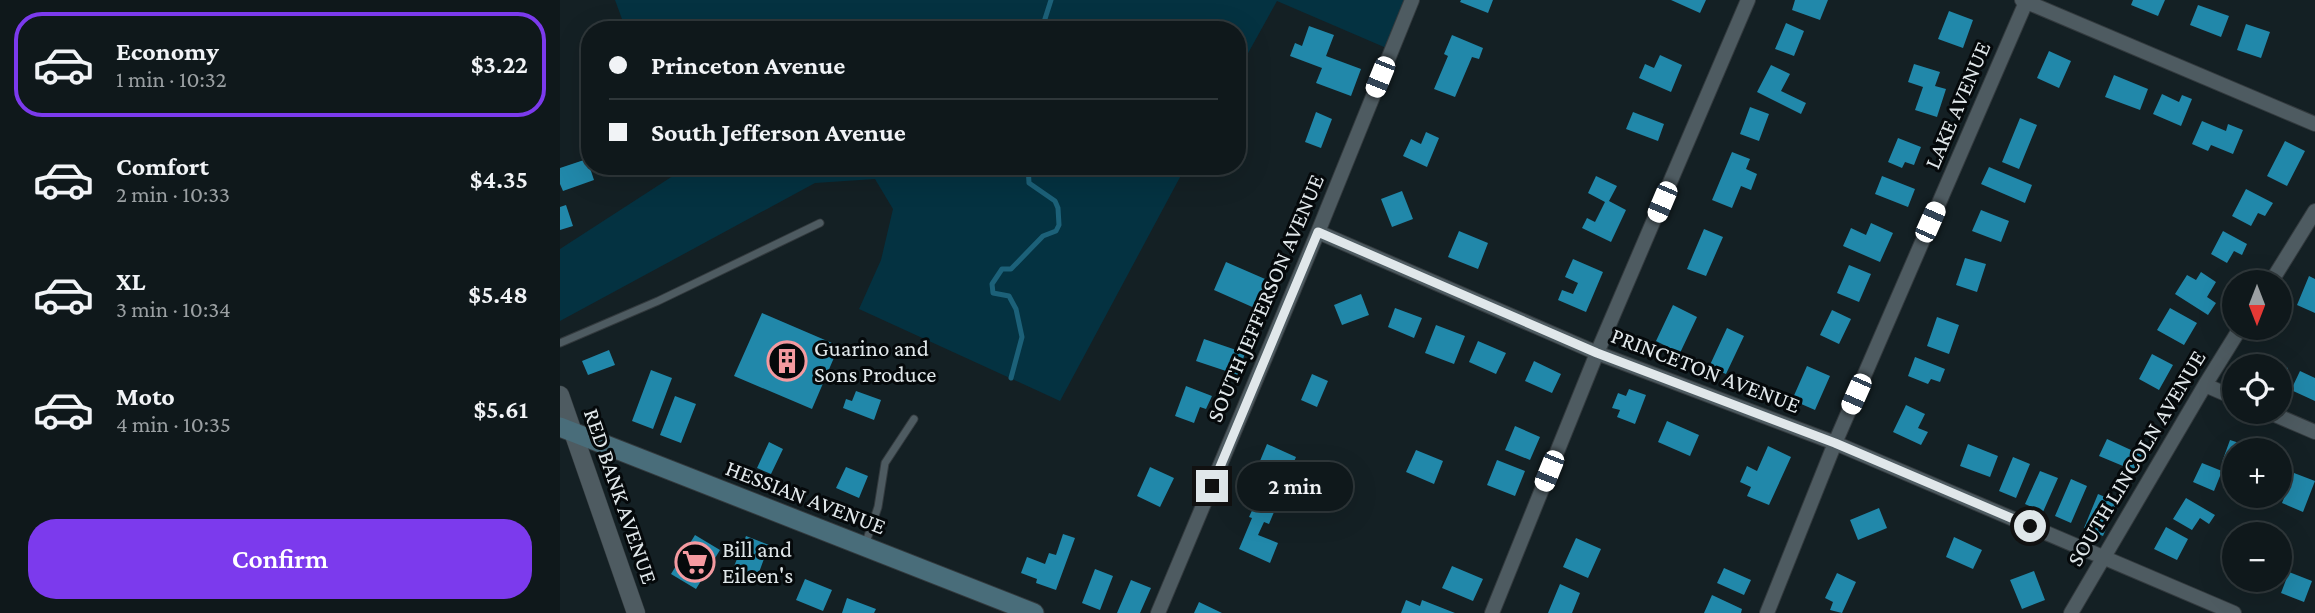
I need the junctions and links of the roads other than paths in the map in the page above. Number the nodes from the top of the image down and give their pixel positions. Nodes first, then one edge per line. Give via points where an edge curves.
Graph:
1 (1412, 0) edge
2 (1748, 0) edge
3 (2024, 1) edge
4 (2315, 124) edge
5 (2315, 211) edge
6 (820, 223) dead end
7 (2310, 230) edge
8 (1318, 232) junction
9 (2280, 270) edge
10 (2233, 340) edge
11 (560, 343) edge
12 (1597, 353) junction
13 (2205, 385) junction
14 (2222, 392) edge
15 (560, 395) edge
16 (914, 419) dead end
17 (2292, 422) edge
18 (566, 429) edge
19 (2315, 432) edge
20 (1835, 443) junction
21 (865, 546) junction
22 (2104, 557) junction
23 (1001, 607) edge
24 (636, 613) edge
25 (1034, 613) edge
26 (1158, 613) edge
27 (1492, 613) edge
28 (1767, 613) edge
29 (2071, 613) edge
30 (2234, 613) edge

1 - 8 street, SOUTH JEFFERSON AVENUE
2 - 12 street
3 - 4 street
3 - 20 street, LAKE AVENUE
5 - 7 street
6 - 11 lane
7 - 9 street
8 - 12 street, PRINCETON AVENUE
8 - 26 street, SOUTH JEFFERSON AVENUE
10 - 13 street, SOUTH LINCOLN AVENUE
12 - 20 street, PRINCETON AVENUE
12 - 27 street
13 - 14 street
13 - 22 street, SOUTH LINCOLN AVENUE
15 - 18 street, RED BANK AVENUE
16 - 21 lane via 885,463
17 - 19 street
18 - 21 main road, HESSIAN AVENUE
18 - 24 street, RED BANK AVENUE
20 - 22 street, PRINCETON AVENUE
20 - 28 street, LAKE AVENUE
21 - 23 main road, HESSIAN AVENUE
22 - 29 street, SOUTH LINCOLN AVENUE
22 - 30 street, PRINCETON AVENUE
23 - 25 main road, HESSIAN AVENUE

